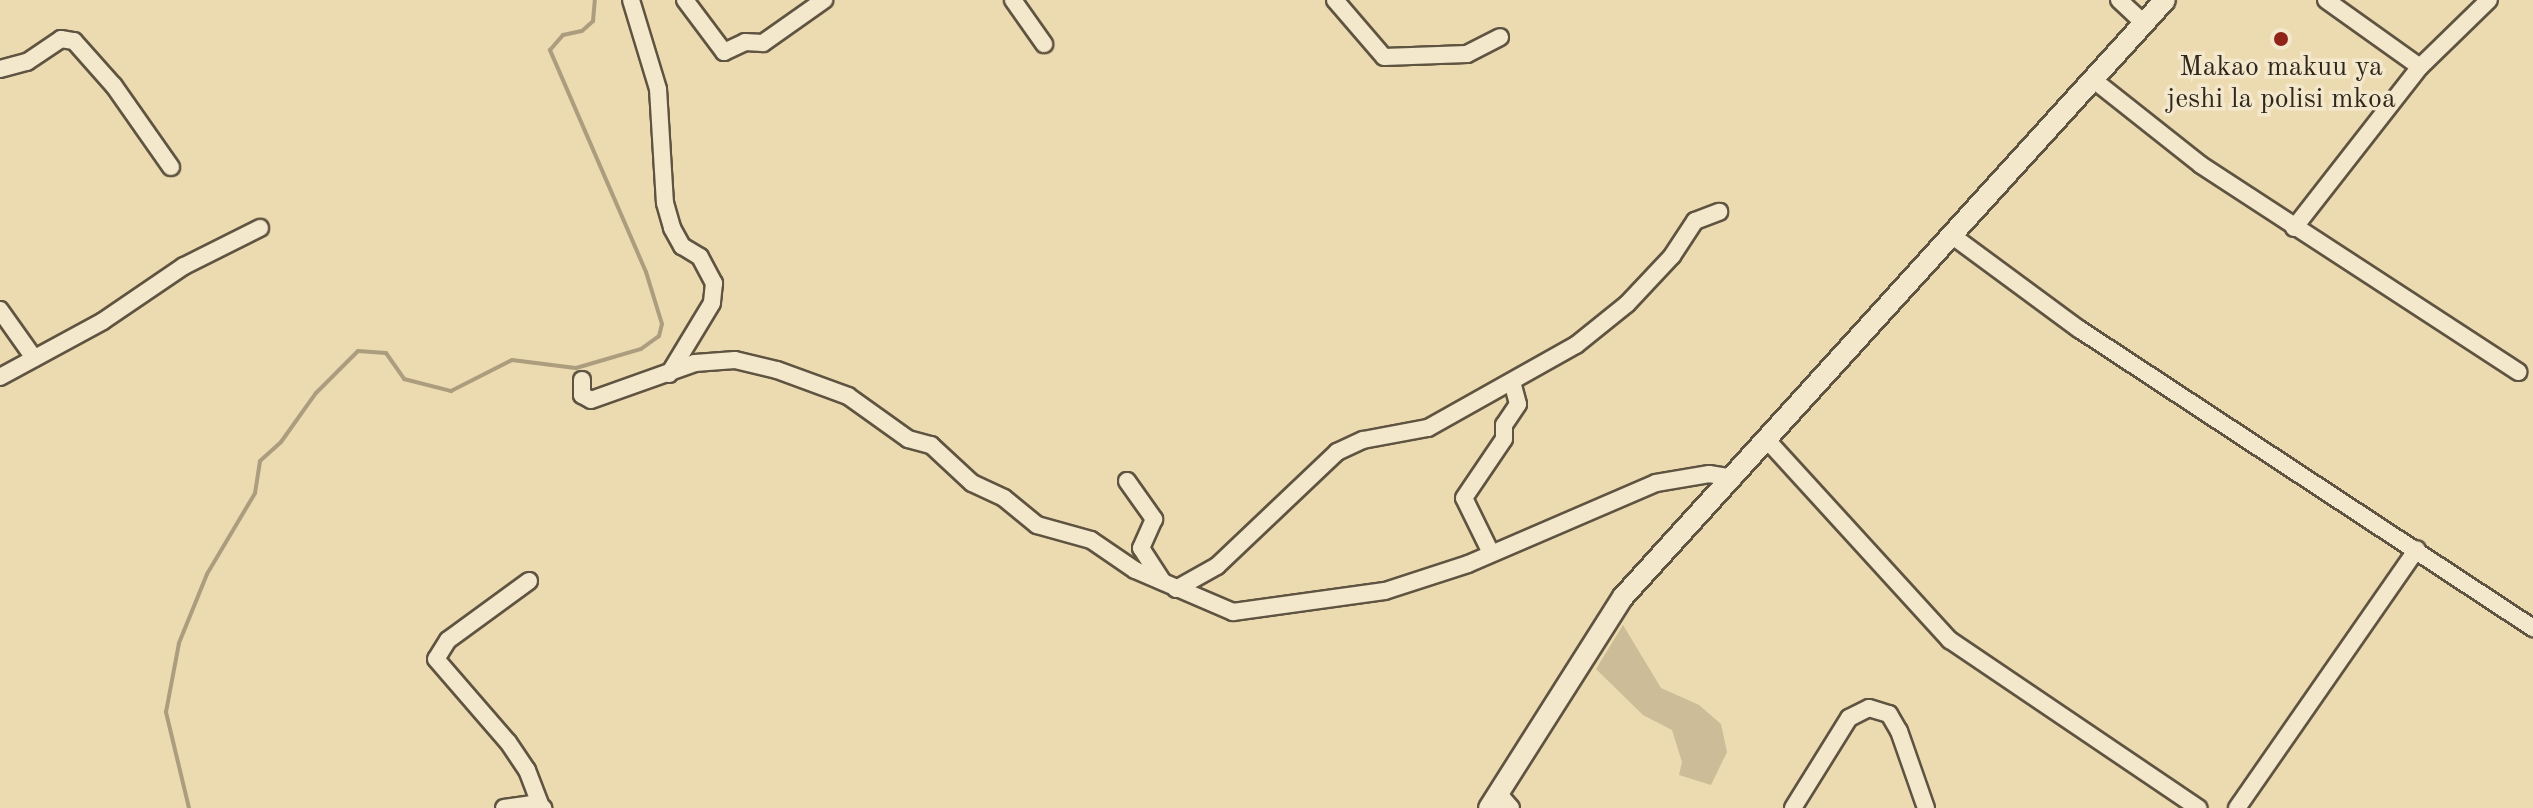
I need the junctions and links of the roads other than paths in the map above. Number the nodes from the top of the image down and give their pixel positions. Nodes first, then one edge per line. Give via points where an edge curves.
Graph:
1 (631, 0) edge
2 (685, 0) edge
3 (824, 0) edge
4 (1013, 0) edge
5 (1335, 0) edge
6 (2119, 0) edge
7 (2165, 0) edge
8 (2326, 0) edge
9 (2489, 0) edge
10 (2144, 23) junction
11 (1500, 37) dead end
12 (1044, 44) dead end
13 (2420, 67) junction
14 (0, 69) edge
15 (2095, 81) junction
16 (171, 167) dead end
17 (1719, 212) dead end
18 (260, 228) dead end
19 (2294, 228) junction
20 (1954, 237) junction
21 (0, 310) edge
22 (34, 358) junction
23 (2518, 372) dead end
24 (669, 374) junction
25 (0, 377) edge
26 (582, 380) dead end
27 (1512, 382) junction
28 (1768, 441) junction
29 (1734, 478) junction
30 (1127, 481) dead end
31 (2417, 549) junction
32 (1491, 553) junction
33 (529, 581) dead end
34 (1170, 586) junction
35 (2533, 628) edge
36 (1500, 803) edge
37 (542, 807) edge
38 (504, 808) edge
39 (1793, 808) edge
40 (1926, 808) edge
41 (2198, 808) edge
42 (2237, 808) edge

1 - 24 street via 658,89 665,203 672,228 682,246 700,257 714,283 712,303
2 - 3 street via 724,52 745,42 763,43
4 - 12 street
5 - 11 street via 1384,57 1467,54
6 - 10 street
7 - 10 street
8 - 13 street
9 - 13 street
10 - 15 street
13 - 19 street
14 - 16 street via 27,62 61,39 74,41 114,86
15 - 19 street via 2154,131
15 - 20 street
17 - 27 street via 1695,221 1672,256 1588,337
18 - 22 street via 184,266
19 - 23 street
20 - 28 street
20 - 31 street via 2079,329
21 - 22 street
22 - 25 street
24 - 26 street via 591,400 582,395
24 - 34 street via 695,363 735,360 848,396 908,439 931,445 972,483 1004,498 1024,517 1091,540
27 - 32 street via 1517,407 1504,425 1504,439 1464,498
27 - 34 street via 1428,428 1363,440 1337,452 1217,566
28 - 29 street
28 - 41 street via 1950,640
29 - 32 street via 1709,474 1656,483
29 - 36 street via 1623,597
30 - 34 street via 1154,519 1141,548
31 - 35 street
31 - 42 street
32 - 34 street via 1385,591 1280,608 1221,610
33 - 37 street via 448,640 436,656 508,742
37 - 38 street
39 - 40 street via 1849,718 1869,708 1889,714 1899,731

